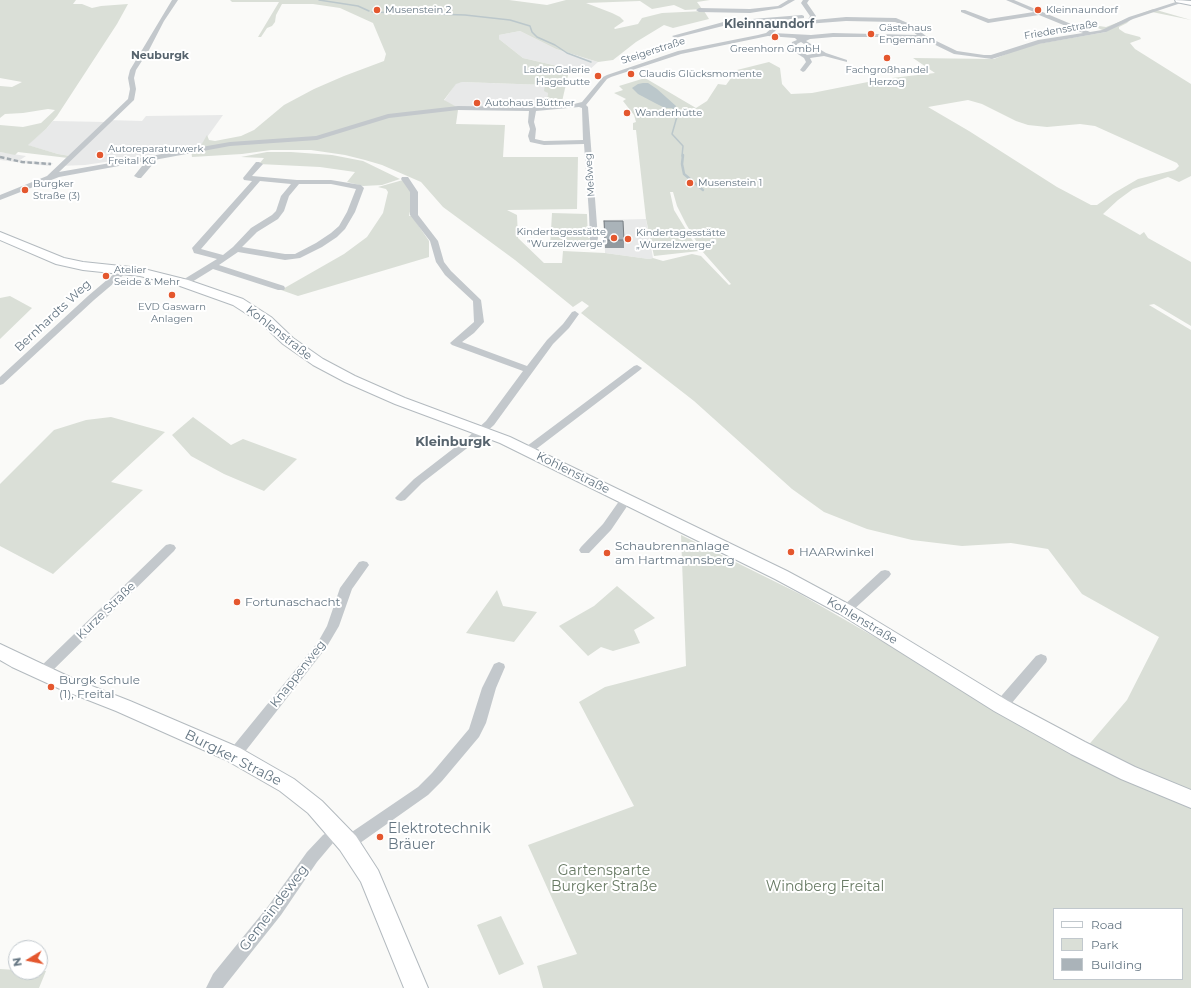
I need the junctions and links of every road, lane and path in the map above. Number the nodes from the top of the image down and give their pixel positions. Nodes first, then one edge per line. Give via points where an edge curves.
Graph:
1 (175, 0) edge
2 (792, 0) edge
3 (806, 0) edge
4 (1009, 0) edge
5 (1185, 1) edge
6 (1025, 2) edge
7 (699, 10) dead end
8 (963, 11) dead end
9 (1039, 12) junction
10 (812, 17) junction
11 (826, 19) junction
12 (806, 22) junction
13 (1089, 33) junction
14 (768, 34) junction
15 (924, 37) junction
16 (799, 38) junction
17 (700, 47) junction
18 (824, 54) junction
19 (806, 58) junction
20 (845, 61) dead end
21 (803, 70) dead end
22 (581, 105) junction
23 (533, 109) junction
24 (587, 142) junction
25 (150, 158) junction
26 (259, 164) dead end
27 (138, 176) dead end
28 (49, 177) junction
29 (258, 179) junction
30 (405, 179) dead end
31 (298, 182) junction
32 (0, 198) edge
33 (0, 236) edge
34 (592, 247) dead end
35 (236, 249) junction
36 (224, 258) junction
37 (212, 266) junction
38 (124, 270) junction
39 (184, 283) junction
40 (281, 288) dead end
41 (575, 314) dead end
42 (637, 368) dead end
43 (529, 370) junction
44 (0, 382) edge
45 (481, 431) junction
46 (527, 451) junction
47 (401, 498) dead end
48 (626, 499) junction
49 (170, 548) dead end
50 (585, 550) dead end
51 (363, 565) dead end
52 (885, 574) dead end
53 (846, 610) junction
54 (0, 651) edge
55 (1040, 659) dead end
56 (499, 667) dead end
57 (42, 673) junction
58 (1001, 706) junction
59 (233, 754) junction
60 (1191, 799) edge
61 (343, 837) junction
62 (214, 988) edge
63 (416, 988) edge

1 - 28 street via 133,70 131,100
2 - 7 street via 779,7 750,11
3 - 10 street via 804,3
4 - 6 street
5 - 13 street, Friedensstraße via 1131,18 1104,31
6 - 9 street
8 - 9 street via 988,21
9 - 13 street
10 - 11 street, Friedensstraße
10 - 12 street, Steigerstraße
10 - 17 street, Friedensstraße via 727,23 675,36
11 - 12 street, Friedensstraße
11 - 15 street, Friedensstraße via 890,19 908,25
12 - 14 street, Steigerstraße via 774,29
13 - 15 street, Friedensstraße via 1038,42 992,57 956,53
14 - 16 street
14 - 17 street, Steigerstraße
15 - 16 street via 833,35
16 - 18 street
16 - 19 street via 793,50
17 - 22 street, Steigerstraße via 609,76
18 - 19 street
18 - 20 street
19 - 21 street via 809,62
22 - 23 street
22 - 24 street, Meßweg via 585,107
23 - 24 street via 532,141
23 - 25 street via 458,108 418,112 388,116 317,138 230,144
24 - 34 street, Meßweg via 593,214
25 - 27 street via 150,162
25 - 28 street
26 - 29 street via 247,178
28 - 32 street
29 - 31 street
29 - 36 street via 196,248 197,251
30 - 43 street via 414,192 414,215 434,241 440,262 477,300 479,322 455,343
31 - 35 street via 285,196 280,211 254,230
31 - 35 street via 336,182 360,188 342,227 319,245 297,256 285,257
33 - 38 street, Kohlenstraße via 65,262
35 - 36 street
36 - 37 street
37 - 39 street
37 - 40 street
38 - 39 street, Kohlenstraße
38 - 44 street, Bernhardts Weg
39 - 45 street, Kohlenstraße via 238,302 270,319 298,350 350,379 400,401
41 - 43 street
42 - 46 street, Kohlenstraße
43 - 45 street
45 - 46 street, Kohlenstraße
45 - 47 street via 418,480
46 - 48 street, Kohlenstraße
48 - 50 street via 607,527
48 - 53 street, Kohlenstraße
49 - 57 street, Kurze Straße
51 - 59 street, Knappenweg via 346,588 333,626 322,645
52 - 53 street
53 - 58 street, Kohlenstraße
54 - 57 street, Burgker Straße
55 - 58 street
56 - 61 street, Gemeindeweg via 474,733 442,772 423,791
57 - 59 street, Burgker Straße
58 - 60 street, Kohlenstraße via 1128,773
59 - 61 street, Burgker Straße via 286,785 315,808
61 - 62 street, Gemeindeweg via 328,839 312,857 275,910
61 - 63 street, Burgker Straße via 370,877

